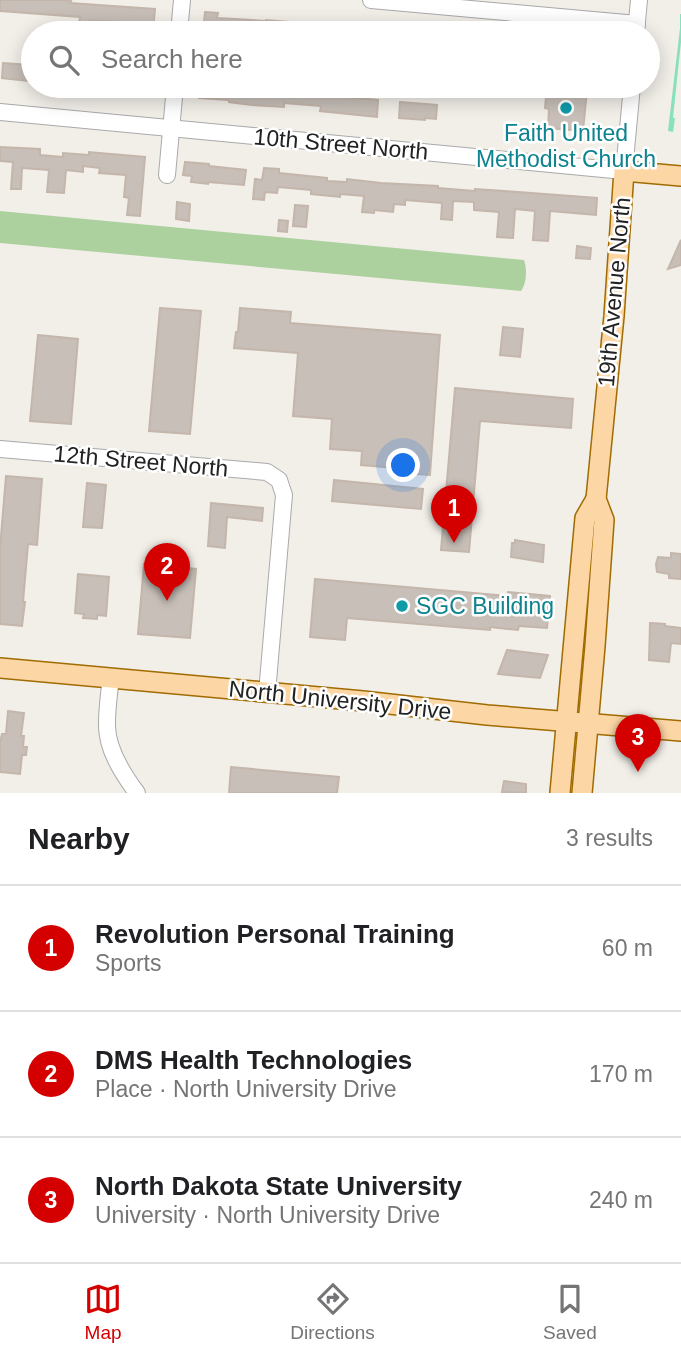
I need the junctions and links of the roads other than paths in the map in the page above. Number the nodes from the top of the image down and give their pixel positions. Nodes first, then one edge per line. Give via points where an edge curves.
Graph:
1 (182, 0) edge
2 (371, 0) edge
3 (639, 0) edge
4 (180, 21) edge
5 (563, 21) edge
6 (637, 21) edge
7 (174, 98) edge
8 (631, 98) edge
9 (0, 112) edge
10 (171, 128) junction
11 (624, 171) junction
12 (167, 175) dead end
13 (681, 176) edge
14 (0, 449) edge
15 (597, 499) junction
16 (0, 668) edge
17 (111, 678) junction
18 (267, 693) junction
19 (566, 721) junction
20 (589, 723) junction
21 (681, 731) edge
22 (137, 793) edge
23 (559, 793) edge
24 (582, 793) edge

1 - 4 street
2 - 5 street
3 - 6 street
7 - 10 street
8 - 11 street, 19th Avenue North
9 - 10 street, 10th Street North
10 - 11 street, 10th Street North
10 - 12 street
11 - 13 main road, 10th Street North
11 - 15 main road, 19th Avenue North
14 - 18 street, 12th Street North via 267,472 279,480 284,495
15 - 19 main road, 19th Avenue North via 585,518
15 - 20 main road, 19th Avenue North via 604,520
16 - 17 main road, North University Drive
17 - 18 main road, North University Drive
17 - 22 street via 107,725 111,746 123,775
18 - 19 main road, North University Drive
19 - 20 main road, North University Drive
19 - 23 main road, 19th Avenue North
20 - 21 main road, North University Drive
20 - 24 main road, 19th Avenue North

